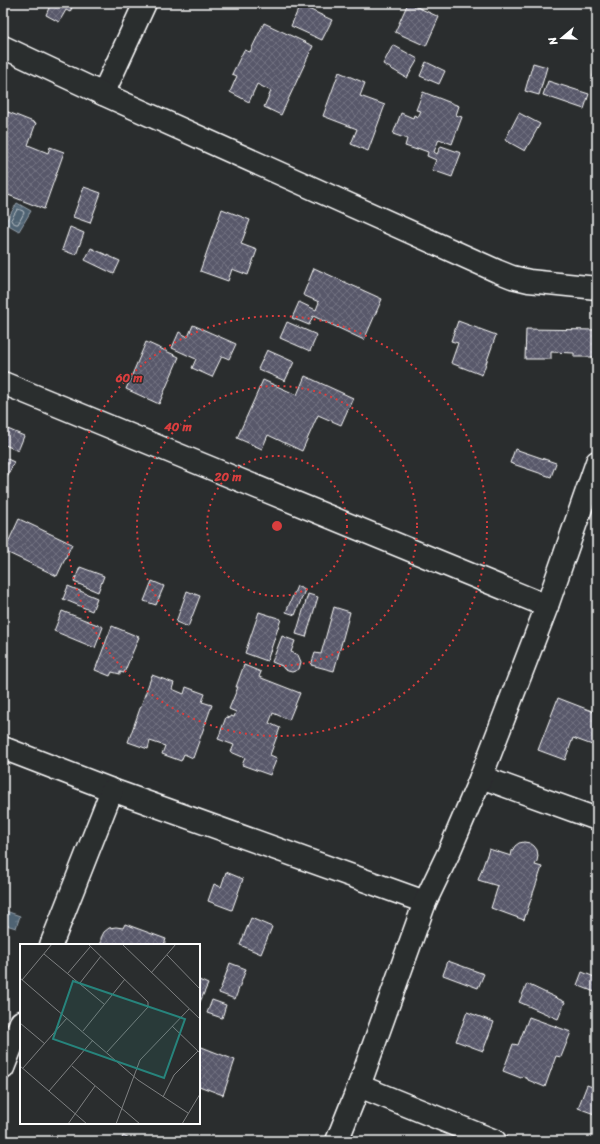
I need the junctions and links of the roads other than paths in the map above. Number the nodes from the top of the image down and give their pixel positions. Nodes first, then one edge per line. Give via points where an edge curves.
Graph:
1 (145, 3) edge
2 (3, 48) edge
3 (103, 94) junction
4 (597, 288) edge
5 (3, 383) edge
6 (597, 462) edge
7 (547, 606) junction
8 (3, 748) edge
9 (480, 777) junction
10 (112, 790) junction
11 (597, 819) edge
12 (425, 902) junction
13 (51, 944) edge
14 (20, 1025) edge
15 (3, 1068) edge
16 (359, 1086) junction
17 (337, 1141) edge
18 (495, 1141) edge

1 - 3 street
2 - 3 street
3 - 4 street via 512,277
5 - 7 street
6 - 7 street
7 - 9 street
8 - 10 street
9 - 11 street
9 - 12 street
10 - 12 street
10 - 13 street
12 - 16 street
14 - 15 street
16 - 17 street
16 - 18 street

